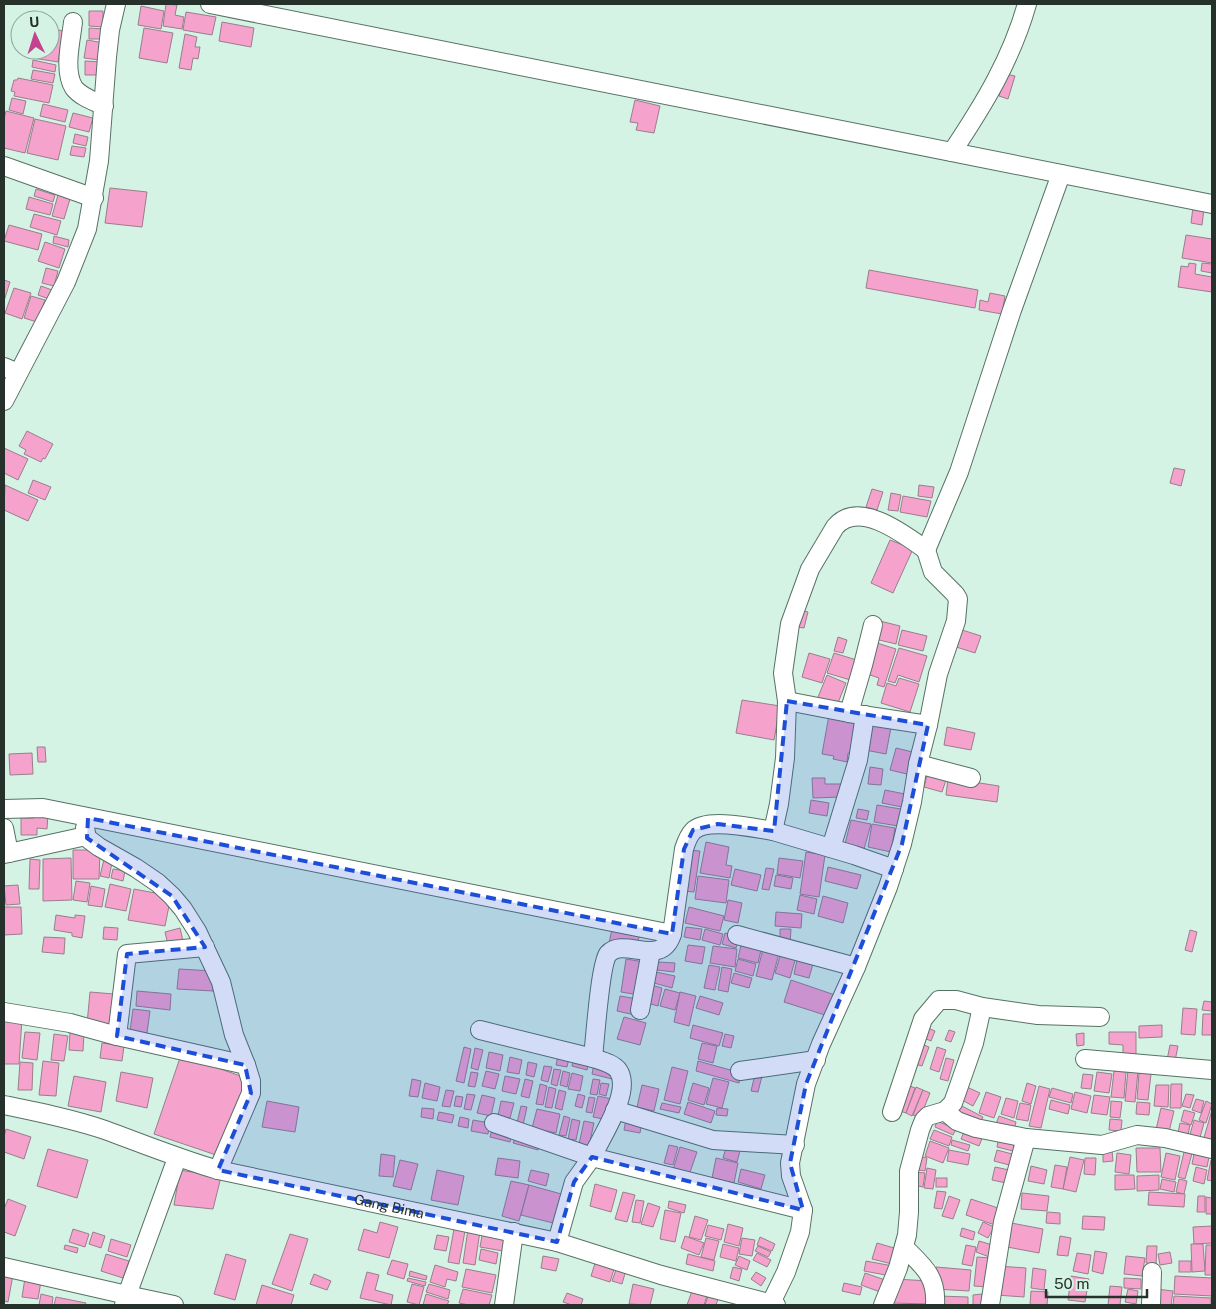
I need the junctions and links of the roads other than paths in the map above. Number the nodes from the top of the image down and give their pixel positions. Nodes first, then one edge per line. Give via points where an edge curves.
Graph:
1 (116, 4) edge
2 (210, 4) edge
3 (1027, 4) edge
4 (73, 22) dead end
5 (104, 106) junction
6 (952, 152) junction
7 (4, 166) edge
8 (1061, 174) junction
9 (94, 198) junction
10 (1212, 204) edge
11 (11, 370) edge
12 (4, 401) edge
13 (926, 550) junction
14 (873, 624) dead end
15 (787, 701) junction
16 (857, 714) junction
17 (928, 724) junction
18 (918, 764) junction
19 (971, 778) dead end
20 (4, 809) edge
21 (88, 818) junction
22 (4, 828) edge
23 (773, 831) junction
24 (86, 836) junction
25 (831, 848) junction
26 (6, 853) edge
27 (894, 869) junction
28 (672, 934) junction
29 (737, 935) dead end
30 (205, 947) junction
31 (651, 950) junction
32 (856, 966) junction
33 (982, 1007) junction
34 (640, 1010) dead end
35 (4, 1012) edge
36 (1100, 1017) dead end
37 (480, 1030) dead end
38 (117, 1036) junction
39 (594, 1058) junction
40 (1085, 1059) dead end
41 (816, 1060) junction
42 (246, 1065) junction
43 (1212, 1070) edge
44 (740, 1071) dead end
45 (4, 1105) edge
46 (615, 1110) junction
47 (892, 1112) dead end
48 (945, 1112) junction
49 (494, 1123) dead end
50 (1026, 1138) junction
51 (795, 1145) junction
52 (1212, 1149) edge
53 (592, 1157) junction
54 (177, 1158) junction
55 (218, 1170) junction
56 (803, 1210) junction
57 (514, 1232) junction
58 (557, 1242) junction
59 (904, 1247) junction
60 (4, 1267) edge
61 (1152, 1272) dead end
62 (125, 1300) edge
63 (174, 1305) edge
64 (504, 1305) edge
65 (772, 1305) edge
66 (883, 1305) edge
67 (935, 1305) edge
68 (990, 1305) edge
69 (1151, 1305) edge

1 - 5 street via 107,56
2 - 6 street
3 - 6 street via 991,92
4 - 5 street via 69,72 74,88
5 - 9 street
6 - 8 street
7 - 9 street
8 - 10 street
8 - 13 street via 959,472
9 - 11 street via 87,229 66,282
11 - 12 street
13 - 15 street via 899,532 865,517 851,516 838,523 810,569 790,624 783,673
13 - 17 street via 933,572 958,599 956,620 938,674
14 - 16 street via 863,665
15 - 16 street
15 - 23 street via 785,758
16 - 17 street
16 - 25 street via 858,760
17 - 18 street
18 - 19 street
18 - 27 street via 912,802
20 - 21 street via 43,808
21 - 24 street
21 - 28 street
22 - 26 street
23 - 25 street
23 - 28 street via 718,824 693,830 684,849
24 - 26 street
24 - 30 street via 98,847 158,883 172,896
25 - 27 street
27 - 32 street
28 - 31 street via 664,948
29 - 32 street
30 - 38 street via 126,954
30 - 42 street via 221,982 234,1035
31 - 34 street
31 - 39 street via 615,950 607,956 602,971
32 - 41 street
33 - 36 street via 1038,1015
33 - 47 street via 951,999 934,1004 923,1019
33 - 48 street via 974,1043 953,1104
35 - 38 street via 70,1023
37 - 39 street
38 - 42 street
39 - 46 street via 611,1065 621,1077 622,1091
40 - 43 street
41 - 44 street
41 - 51 street via 806,1084
42 - 55 street via 251,1093
45 - 54 street, Gang Bima via 104,1130
46 - 51 street via 713,1140
46 - 53 street
48 - 50 street via 976,1128
48 - 59 street via 928,1116 920,1130 909,1171 909,1212
49 - 53 street
50 - 52 street via 1102,1145 1137,1135
50 - 68 street via 1003,1222
51 - 56 street via 790,1163 791,1176
53 - 56 street
53 - 58 street via 574,1182
54 - 55 street, Gang Bima
54 - 62 street
55 - 57 street, Gang Bima
56 - 65 street via 800,1232
57 - 58 street, Gang Bima
57 - 64 street
58 - 65 street, Gang Bima
59 - 66 street
59 - 67 street via 931,1276
60 - 62 street via 71,1276
61 - 69 street
62 - 63 street

